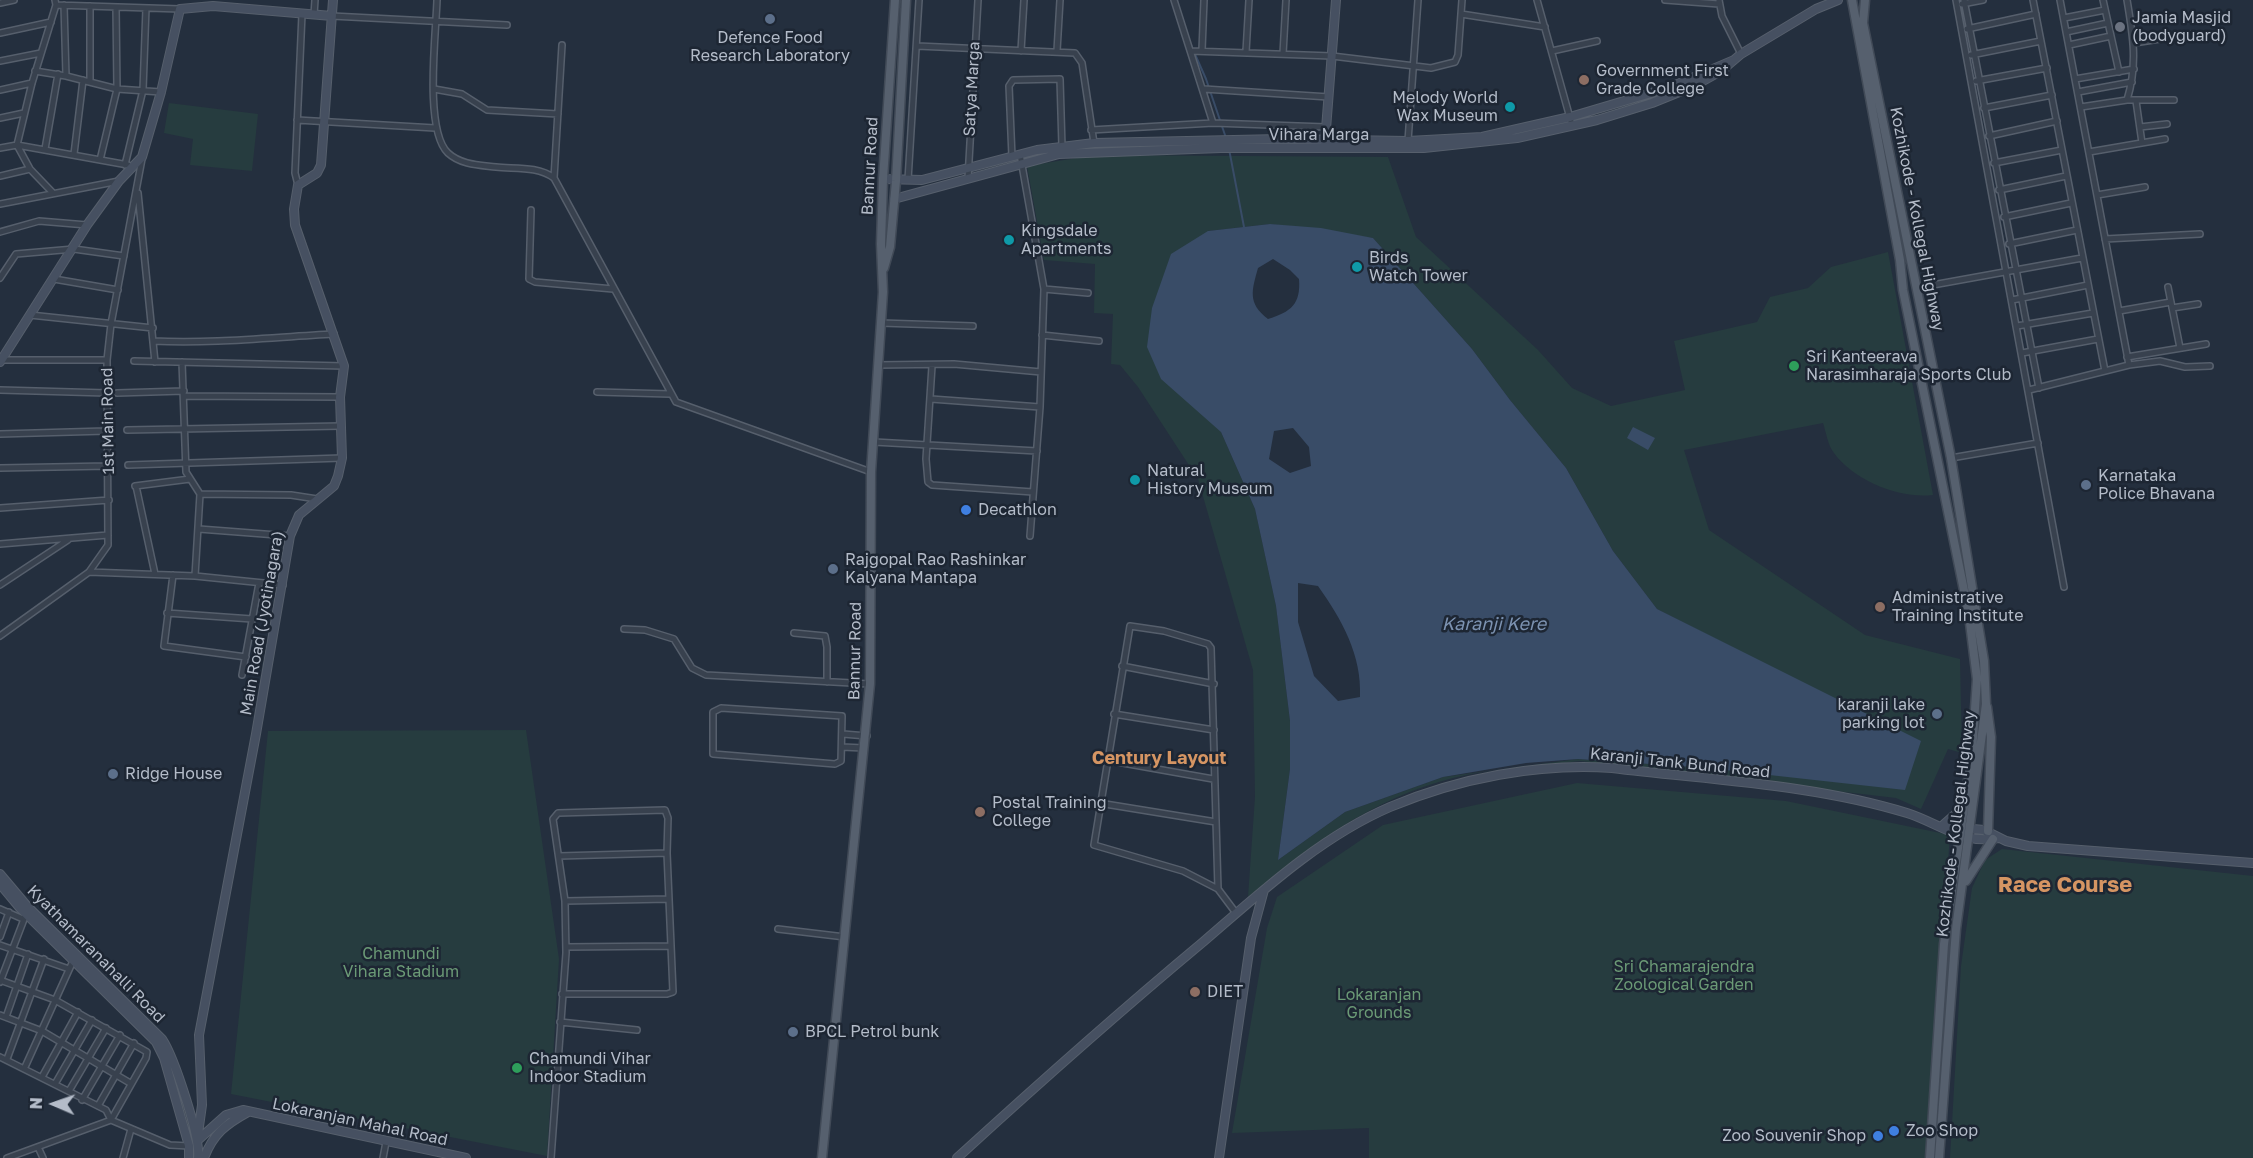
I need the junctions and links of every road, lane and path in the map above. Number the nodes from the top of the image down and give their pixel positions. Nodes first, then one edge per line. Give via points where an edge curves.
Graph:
1 (15, 0) edge
2 (315, 0) edge
3 (333, 0) edge
4 (437, 0) edge
5 (895, 0) edge
6 (906, 0) edge
7 (920, 0) edge
8 (978, 0) edge
9 (1024, 0) edge
10 (1060, 0) edge
11 (1174, 0) edge
12 (1204, 0) edge
13 (1249, 0) edge
14 (1286, 0) edge
15 (1336, 0) edge
16 (1418, 0) edge
17 (1462, 0) edge
18 (1537, 0) edge
19 (1665, 0) edge
20 (1827, 0) edge
21 (1838, 0) edge
22 (1852, 0) edge
23 (1864, 0) edge
24 (1983, 0) edge
25 (2033, 0) edge
26 (2060, 0) edge
27 (2103, 0) edge
28 (2127, 0) edge
29 (1719, 2) edge
30 (1957, 2) edge
31 (1965, 2) edge
32 (0, 3) edge
33 (55, 3) edge
34 (213, 3) edge
35 (64, 5) junction
36 (90, 6) junction
37 (116, 7) junction
38 (146, 8) junction
39 (180, 9) junction
40 (1816, 9) junction
41 (2105, 10) junction
42 (302, 14) junction
43 (1461, 14) junction
44 (2036, 14) junction
45 (314, 15) junction
46 (332, 16) junction
47 (2064, 18) junction
48 (437, 21) junction
49 (51, 22) junction
50 (2108, 23) junction
51 (507, 25) dead end
52 (1545, 27) junction
53 (1970, 28) junction
54 (1962, 30) junction
55 (2066, 32) junction
56 (0, 33) edge
57 (2193, 34) dead end
58 (2111, 36) junction
59 (1597, 41) dead end
60 (2041, 41) junction
61 (2134, 43) junction
62 (562, 45) dead end
63 (2069, 45) junction
64 (917, 46) junction
65 (974, 50) junction
66 (1021, 51) junction
67 (1057, 51) junction
68 (1196, 51) junction
69 (1552, 51) junction
70 (1246, 52) junction
71 (41, 53) junction
72 (1283, 54) junction
73 (1741, 54) junction
74 (1974, 54) junction
75 (1332, 56) junction
76 (1967, 56) junction
77 (0, 61) edge
78 (1413, 67) junction
79 (2047, 68) junction
80 (2134, 69) junction
81 (35, 71) junction
82 (2119, 72) junction
83 (58, 74) junction
84 (66, 76) junction
85 (2075, 79) junction
86 (1979, 80) junction
87 (86, 81) junction
88 (1971, 81) junction
89 (2132, 82) junction
90 (32, 83) junction
91 (1207, 88) junction
92 (117, 89) junction
93 (434, 89) junction
94 (0, 90) edge
95 (143, 90) junction
96 (161, 92) junction
97 (2078, 92) junction
98 (2052, 95) junction
99 (1329, 97) junction
100 (2127, 100) junction
101 (2174, 100) dead end
102 (2136, 101) junction
103 (2081, 107) junction
104 (1985, 108) junction
105 (1977, 109) junction
106 (24, 113) junction
107 (558, 114) junction
108 (0, 118) edge
109 (297, 120) junction
110 (1571, 121) junction
111 (2057, 121) junction
112 (326, 123) junction
113 (1215, 123) junction
114 (2167, 124) dead end
115 (1326, 127) junction
116 (2140, 127) junction
117 (435, 128) junction
118 (1091, 130) junction
119 (1990, 136) junction
120 (1982, 137) junction
121 (2165, 139) dead end
122 (1325, 140) junction
123 (1408, 141) junction
124 (1094, 143) junction
125 (2142, 143) junction
126 (17, 145) junction
127 (1221, 145) junction
128 (1232, 145) junction
129 (1062, 147) junction
130 (0, 148) edge
131 (45, 149) junction
132 (1324, 149) junction
133 (2062, 150) junction
134 (2089, 152) junction
135 (74, 154) junction
136 (142, 156) junction
137 (1018, 158) junction
138 (100, 160) junction
139 (1995, 163) junction
140 (1987, 164) junction
141 (125, 165) junction
142 (134, 165) junction
143 (30, 169) junction
144 (968, 169) junction
145 (0, 176) edge
146 (2066, 176) junction
147 (554, 178) junction
148 (883, 178) junction
149 (968, 179) junction
150 (908, 180) junction
151 (119, 181) junction
152 (896, 181) junction
153 (298, 185) junction
154 (137, 187) junction
155 (2145, 187) dead end
156 (2000, 189) junction
157 (1992, 191) junction
158 (53, 193) junction
159 (2097, 195) junction
160 (894, 199) junction
161 (2072, 203) junction
162 (0, 204) edge
163 (531, 210) dead end
164 (2006, 217) junction
165 (1997, 219) junction
166 (87, 225) junction
167 (2077, 230) junction
168 (0, 232) edge
169 (2200, 234) dead end
170 (2105, 239) junction
171 (2011, 244) junction
172 (2002, 245) junction
173 (74, 249) junction
174 (124, 256) junction
175 (2082, 258) junction
176 (9, 263) junction
177 (0, 267) edge
178 (2016, 270) junction
179 (883, 271) junction
180 (2007, 273) junction
181 (0, 278) edge
182 (54, 279) junction
183 (2088, 285) junction
184 (2168, 287) dead end
185 (1916, 288) junction
186 (613, 289) junction
187 (1044, 289) junction
188 (118, 290) junction
189 (1088, 293) dead end
190 (2022, 298) junction
191 (2012, 300) junction
192 (2198, 304) dead end
193 (2171, 305) junction
194 (2119, 311) junction
195 (2093, 313) junction
196 (30, 315) junction
197 (881, 323) junction
198 (111, 324) junction
199 (2027, 325) junction
200 (973, 326) dead end
201 (2017, 326) junction
202 (153, 328) junction
203 (334, 334) junction
204 (1042, 335) junction
205 (2098, 339) junction
206 (153, 341) junction
207 (1099, 341) dead end
208 (2206, 344) dead end
209 (2180, 348) junction
210 (2032, 352) junction
211 (2022, 353) junction
212 (2127, 357) junction
213 (107, 360) junction
214 (1, 361) edge
215 (134, 361) dead end
216 (154, 362) junction
217 (183, 362) junction
218 (878, 365) junction
219 (2129, 365) junction
220 (344, 366) junction
221 (932, 366) junction
222 (2210, 366) dead end
223 (2105, 371) junction
224 (1041, 372) junction
225 (2039, 388) junction
226 (0, 390) edge
227 (2029, 390) junction
228 (597, 392) dead end
229 (107, 393) junction
230 (117, 393) dead end
231 (184, 394) junction
232 (670, 394) junction
233 (340, 397) junction
234 (931, 399) junction
235 (1040, 407) junction
236 (341, 426) junction
237 (184, 427) junction
238 (127, 430) dead end
239 (106, 431) junction
240 (0, 434) edge
241 (874, 442) junction
242 (2038, 443) junction
243 (927, 445) junction
244 (1037, 451) junction
245 (342, 458) junction
246 (1951, 458) junction
247 (186, 462) junction
248 (128, 465) dead end
249 (108, 466) junction
250 (0, 468) edge
251 (871, 472) junction
252 (190, 479) junction
253 (1033, 492) junction
254 (200, 494) junction
255 (317, 499) junction
256 (109, 500) junction
257 (0, 508) edge
258 (199, 529) junction
259 (108, 535) junction
260 (290, 536) junction
261 (1030, 536) dead end
262 (69, 539) junction
263 (0, 544) edge
264 (89, 572) junction
265 (155, 574) junction
266 (173, 575) junction
267 (195, 576) junction
268 (259, 583) junction
269 (0, 585) edge
270 (283, 585) junction
271 (2064, 587) dead end
272 (167, 613) junction
273 (252, 619) junction
274 (624, 629) dead end
275 (794, 633) dead end
276 (0, 636) edge
277 (246, 657) junction
278 (1122, 666) junction
279 (242, 675) dead end
280 (828, 682) junction
281 (870, 684) junction
282 (1214, 684) junction
283 (1986, 704) junction
284 (1114, 714) junction
285 (1214, 730) junction
286 (843, 734) junction
287 (867, 736) junction
288 (842, 747) junction
289 (866, 748) junction
290 (1106, 760) junction
291 (1214, 779) junction
292 (1964, 800) junction
293 (1099, 803) junction
294 (1216, 822) junction
295 (1941, 826) junction
296 (1970, 828) junction
297 (1959, 832) junction
298 (1993, 836) junction
299 (1969, 839) junction
300 (667, 853) junction
301 (559, 856) junction
302 (2253, 863) edge
303 (0, 874) edge
304 (0, 884) edge
305 (1964, 884) junction
306 (1218, 890) junction
307 (1264, 890) junction
308 (669, 899) junction
309 (565, 901) junction
310 (0, 909) edge
311 (9, 912) junction
312 (1236, 913) junction
313 (25, 916) junction
314 (778, 929) dead end
315 (0, 937) edge
316 (846, 938) junction
317 (0, 945) edge
318 (671, 946) junction
319 (566, 947) junction
320 (12, 949) junction
321 (28, 954) junction
322 (44, 959) junction
323 (73, 961) junction
324 (69, 969) junction
325 (0, 981) edge
326 (17, 986) junction
327 (32, 992) junction
328 (562, 994) junction
329 (55, 1000) junction
330 (78, 1012) junction
331 (3, 1016) edge
332 (92, 1020) junction
333 (560, 1022) junction
334 (21, 1023) junction
335 (106, 1028) junction
336 (637, 1030) dead end
337 (42, 1031) junction
338 (120, 1035) junction
339 (61, 1042) junction
340 (134, 1043) junction
341 (75, 1050) junction
342 (0, 1057) edge
343 (88, 1058) junction
344 (7, 1059) junction
345 (102, 1066) junction
346 (25, 1067) junction
347 (116, 1075) junction
348 (42, 1077) junction
349 (130, 1083) junction
350 (55, 1084) junction
351 (69, 1091) junction
352 (82, 1100) junction
353 (98, 1106) junction
354 (248, 1112) junction
355 (111, 1120) junction
356 (131, 1129) junction
357 (197, 1141) junction
358 (386, 1142) junction
359 (189, 1146) junction
360 (38, 1147) junction
361 (7, 1158) edge
362 (43, 1158) edge
363 (123, 1158) edge
364 (189, 1158) edge
365 (198, 1158) edge
366 (204, 1158) edge
367 (383, 1158) edge
368 (466, 1158) edge
369 (551, 1158) edge
370 (822, 1158) edge
371 (957, 1158) edge
372 (1219, 1158) edge
373 (1930, 1158) edge
374 (1939, 1158) edge

1 - 32 street
2 - 45 street
3 - 46 street
4 - 48 street
5 - 148 main road, Bannur Road
6 - 152 main road
7 - 64 street
8 - 65 street, Satya Marga
9 - 66 street
10 - 67 street
11 - 68 street
12 - 68 street
13 - 70 street
14 - 72 street
15 - 75 street
16 - 78 street
17 - 43 street
18 - 52 street
19 - 29 street
20 - 40 street
21 - 40 street, Vihara Marga
22 - 292 main road, Kozhikode - Kollegal Highway via 1903,290 1974,642 1976,717
23 - 185 main road, Kozhikode - Kollegal Highway via 1863,23
24 - 31 street
25 - 44 street
26 - 47 street
27 - 41 street
28 - 61 street
29 - 73 street
30 - 31 street
30 - 54 street
31 - 53 street
33 - 35 street
33 - 49 street
34 - 39 street
34 - 42 street
35 - 36 street
35 - 84 street
36 - 37 street
36 - 87 street
37 - 38 street
37 - 92 street
38 - 39 street
38 - 95 street
39 - 96 street
40 - 73 street, Vihara Marga
41 - 47 street
41 - 50 street
42 - 45 street
42 - 109 street
43 - 52 street
43 - 78 street via 1455,62 1431,68
44 - 53 street
44 - 60 street
45 - 46 street
46 - 48 street
46 - 112 street
47 - 55 street
48 - 51 street
48 - 93 street
49 - 56 street
49 - 71 street
50 - 55 street
50 - 58 street
52 - 69 street
53 - 54 street
53 - 74 street
54 - 76 street
55 - 63 street
57 - 61 street
58 - 63 street
58 - 82 street
59 - 69 street
60 - 74 street
60 - 79 street
61 - 80 street
62 - 107 street
63 - 85 street
64 - 65 street
64 - 150 street
65 - 66 street
65 - 144 street, Satya Marga
66 - 67 street
67 - 118 street via 1075,53 1082,63
68 - 70 street
68 - 91 street
69 - 110 street
70 - 72 street
71 - 77 street
71 - 81 street
72 - 75 street
73 - 110 street, Vihara Marga via 1668,87
74 - 76 street
74 - 86 street
75 - 78 street
75 - 99 street
76 - 88 street
78 - 123 street
79 - 86 street
79 - 98 street
80 - 82 street
80 - 89 street
81 - 83 street
81 - 90 street
82 - 85 street
83 - 84 street
83 - 131 street
84 - 87 street
85 - 97 street
86 - 88 street
86 - 104 street
87 - 92 street
87 - 135 street
88 - 105 street
89 - 97 street
89 - 100 street
90 - 94 street
90 - 106 street
91 - 99 street
91 - 113 street
92 - 95 street
92 - 138 street
93 - 107 street via 462,94 486,110
93 - 117 street
95 - 96 street
95 - 141 street
96 - 136 street
97 - 103 street
98 - 104 street
98 - 111 street
99 - 115 street
100 - 102 street
100 - 103 street
101 - 102 street
102 - 116 street
103 - 134 street
104 - 105 street
104 - 119 street
105 - 120 street
106 - 108 street
106 - 126 street
107 - 147 street
109 - 112 street
109 - 153 street
110 - 123 street, Vihara Marga via 1482,137
110 - 132 street, Vihara Marga via 1472,144
111 - 119 street
111 - 133 street
112 - 117 street
112 - 153 street via 320,170
113 - 115 street
113 - 118 street
114 - 116 street
115 - 122 street
116 - 125 street
117 - 147 street via 447,152 463,162 541,171
118 - 124 street
119 - 120 street
119 - 139 street
120 - 140 street
121 - 125 street
122 - 123 street, Vihara Marga
122 - 128 street, Vihara Marga
122 - 132 street
124 - 127 street, Vihara Marga
124 - 129 street, Vihara Marga
125 - 134 street
126 - 130 street
126 - 131 street
126 - 143 street
127 - 128 street, Vihara Marga
127 - 137 street, Vihara Marga
128 - 132 street, Vihara Marga
129 - 137 street, Vihara Marga
129 - 137 street via 1060,79 1013,80 1009,86
131 - 135 street
133 - 139 street
133 - 146 street
134 - 159 street
135 - 138 street
136 - 142 street
136 - 154 street, 1st Main Road
137 - 144 street, Vihara Marga
137 - 149 street, Vihara Marga
137 - 187 street
138 - 141 street
139 - 140 street
139 - 156 street
140 - 157 street
141 - 142 street
142 - 151 street
143 - 145 street
143 - 158 street
144 - 149 street, Satya Marga
144 - 150 street, Vihara Marga
146 - 156 street
146 - 161 street
147 - 186 street
148 - 152 street, Vihara Marga
148 - 179 main road, Bannur Road
149 - 160 street, Vihara Marga
150 - 152 street, Vihara Marga
151 - 158 street
151 - 166 street
152 - 160 main road
153 - 203 street, Main Road (Jyotinagara) via 295,225
154 - 174 street, 1st Main Road
154 - 202 street
155 - 159 street
156 - 157 street
156 - 164 street
157 - 165 street
158 - 162 street
159 - 170 street
160 - 179 main road via 889,255
161 - 164 street
161 - 167 street
163 - 186 street via 529,279
164 - 165 street
164 - 171 street
165 - 172 street
166 - 168 street via 39,221
166 - 173 street
167 - 171 street
167 - 175 street
169 - 170 street
170 - 194 street
171 - 172 street
171 - 178 street
172 - 180 street
173 - 174 street
173 - 176 street via 16,254
173 - 182 street
174 - 188 street, 1st Main Road
175 - 178 street
175 - 183 street
176 - 177 street
176 - 181 street
178 - 180 street
178 - 190 street
179 - 197 main road, Bannur Road
180 - 185 street
180 - 191 street
182 - 188 street
182 - 196 street
183 - 190 street
183 - 195 street
184 - 193 street
185 - 246 main road, Kozhikode - Kollegal Highway
186 - 232 street
187 - 189 street
187 - 204 street
188 - 198 street, 1st Main Road
190 - 191 street
190 - 199 street
191 - 201 street
192 - 193 street
193 - 194 street
193 - 209 street
194 - 212 street
195 - 199 street
195 - 205 street
196 - 198 street
196 - 214 street
197 - 200 street
197 - 218 main road, Bannur Road
198 - 202 street
198 - 213 street, 1st Main Road
199 - 201 street
199 - 210 street
201 - 211 street
202 - 206 street
203 - 206 street via 202,343
203 - 220 street, Main Road (Jyotinagara)
204 - 207 street
204 - 224 street
205 - 210 street
205 - 223 street
206 - 216 street
208 - 209 street
209 - 212 street
210 - 211 street
210 - 225 street
211 - 227 street
212 - 219 street
213 - 214 street
213 - 229 street, 1st Main Road
215 - 216 street
216 - 217 street
217 - 220 street
217 - 231 street
218 - 221 street
218 - 241 main road, Bannur Road
219 - 222 street via 2160,361
219 - 223 street
220 - 233 street, Main Road (Jyotinagara)
221 - 224 street via 954,364
221 - 234 street
223 - 225 street
224 - 235 street
225 - 227 street
226 - 229 street
227 - 242 street
228 - 232 street
229 - 239 street, 1st Main Road
230 - 231 street
231 - 233 street
231 - 237 street
232 - 251 street via 682,406
233 - 236 street, Main Road (Jyotinagara)
234 - 235 street
234 - 243 street
235 - 244 street
236 - 237 street
236 - 245 street, Main Road (Jyotinagara)
237 - 238 street
237 - 247 street
239 - 240 street
239 - 249 street, 1st Main Road
241 - 243 street
241 - 251 main road, Bannur Road
242 - 246 street
242 - 271 street
243 - 244 street
243 - 253 street via 929,484
244 - 253 street
245 - 247 street
245 - 255 street, Main Road (Jyotinagara) via 334,486
246 - 283 main road, Kozhikode - Kollegal Highway via 1984,661
247 - 248 street
247 - 252 street
249 - 250 street
249 - 256 street, 1st Main Road
251 - 281 main road, Bannur Road
252 - 254 street
252 - 265 street via 135,486
253 - 261 street
254 - 255 street
254 - 258 street
255 - 260 street, Main Road (Jyotinagara) via 296,519
256 - 257 street
256 - 259 street, 1st Main Road
258 - 260 street
258 - 267 street
259 - 262 street
259 - 264 street, 1st Main Road via 108,545
260 - 270 street, Main Road (Jyotinagara)
262 - 263 street
262 - 269 street
264 - 265 street
264 - 276 street, 1st Main Road
265 - 266 street
266 - 267 street
266 - 272 street
267 - 268 street
268 - 270 street
268 - 273 street
270 - 357 street, Main Road (Jyotinagara) via 205,997
272 - 273 street
272 - 277 street via 164,646
273 - 277 street
274 - 280 street via 645,630 674,639 692,668 706,675
275 - 280 street via 825,636
277 - 279 street
278 - 282 street
278 - 282 street via 1129,627 1164,631 1210,645
278 - 284 street
280 - 281 street
281 - 287 main road, Bannur Road
282 - 285 street
283 - 296 main road, Kozhikode - Kollegal Highway
283 - 298 main road via 1991,737
284 - 285 street
284 - 290 street
285 - 291 street
286 - 287 street
286 - 288 street
286 - 288 street via 842,716 721,708 713,712 711,749 716,755 837,764
287 - 289 main road, Bannur Road
288 - 289 street
289 - 316 main road, Bannur Road
290 - 291 street
290 - 293 street
291 - 294 street
292 - 295 street
292 - 297 main road, Kozhikode - Kollegal Highway
293 - 294 street
293 - 306 street via 1095,846 1179,869
294 - 306 street
295 - 297 street, Karanji Tank Bund Road
295 - 307 street, Karanji Tank Bund Road via 1909,813 1832,794 1575,765 1527,770 1443,788 1389,807 1331,839
296 - 297 street
296 - 298 street
296 - 299 main road, Kozhikode - Kollegal Highway
297 - 299 street
297 - 373 main road, Kozhikode - Kollegal Highway via 1944,944
298 - 299 street
298 - 302 street via 2028,846
298 - 305 main road
299 - 305 main road, Kozhikode - Kollegal Highway
300 - 301 street
300 - 301 street via 669,818 661,808 558,813 553,825
300 - 308 street
301 - 309 street
303 - 357 street, Kyathamaranahalli Road via 27,906 162,1039 171,1055
304 - 313 street, Kyathamaranahalli Road
305 - 374 main road, Kozhikode - Kollegal Highway via 1956,929
306 - 312 street
307 - 312 street, Karanji Tank Bund Road
307 - 372 street via 1254,926
308 - 309 street
308 - 318 street
309 - 319 street
310 - 311 street
311 - 313 street
311 - 315 street
312 - 371 street, Karanji Tank Bund Road
313 - 320 street
313 - 323 street, Kyathamaranahalli Road
314 - 316 street
316 - 370 main road, Bannur Road
317 - 320 street
318 - 319 street
318 - 328 street via 674,989 670,994
319 - 328 street
320 - 321 street
320 - 325 street
321 - 322 street
321 - 326 street
322 - 324 street
322 - 327 street
323 - 324 street
323 - 359 street, Kyathamaranahalli Road via 145,1029 161,1050
324 - 329 street
325 - 326 street
326 - 327 street
326 - 331 street
327 - 329 street
327 - 334 street
328 - 333 street
329 - 330 street
329 - 337 street
330 - 332 street
330 - 339 street
331 - 334 street
332 - 335 street
332 - 341 street
333 - 336 street
333 - 369 street
334 - 337 street
334 - 344 street
335 - 338 street
335 - 343 street
337 - 339 street
337 - 346 street
338 - 340 street
338 - 345 street
339 - 341 street
339 - 348 street
340 - 347 street
340 - 349 street via 146,1049 147,1055
341 - 343 street
341 - 350 street
342 - 344 street
343 - 345 street
343 - 351 street
344 - 346 street
345 - 347 street
345 - 352 street
346 - 348 street
347 - 349 street
347 - 353 street
348 - 350 street
349 - 355 street
350 - 351 street
351 - 352 street
352 - 353 street
353 - 355 street via 106,1110
354 - 357 street, Lokaranjan Mahal Road via 226,1115
354 - 358 street, Lokaranjan Mahal Road
354 - 366 street, Lokaranjan Mahal Road via 225,1125
355 - 356 street
355 - 360 street
356 - 359 street via 170,1146
356 - 363 street
357 - 359 street, Lokaranjan Mahal Road
357 - 365 street, Kyathamaranahalli Road
358 - 367 street
358 - 368 street, Lokaranjan Mahal Road
359 - 364 street, Kyathamaranahalli Road
360 - 361 street
360 - 362 street

